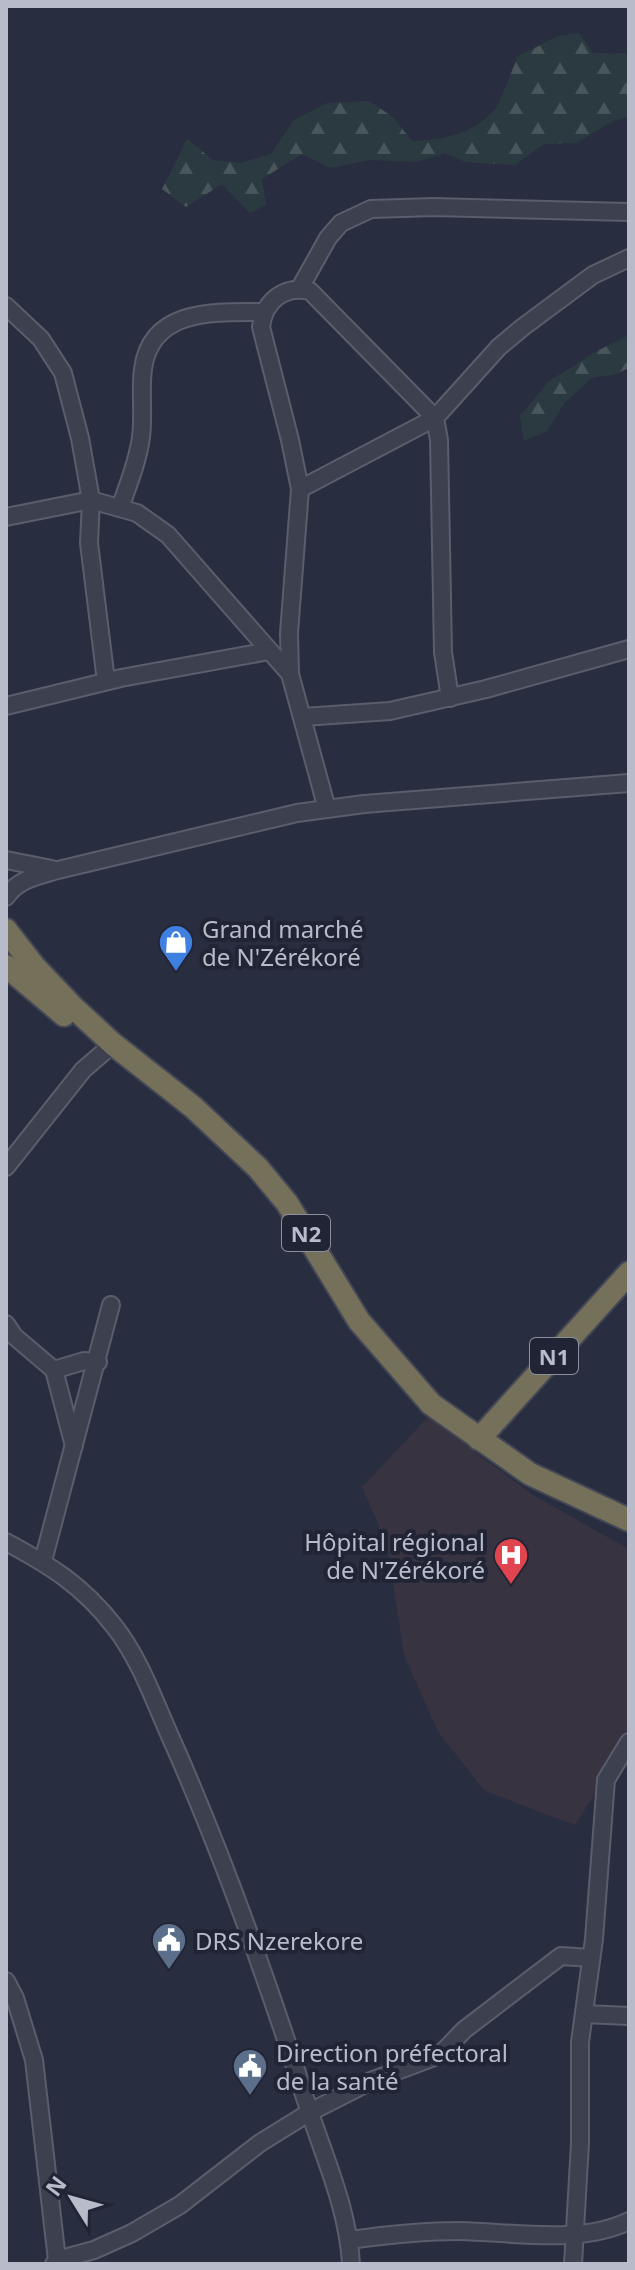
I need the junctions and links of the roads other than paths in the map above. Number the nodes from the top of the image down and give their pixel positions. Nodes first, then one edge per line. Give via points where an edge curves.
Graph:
1 (629, 212) edge
2 (629, 258) edge
3 (300, 288) junction
4 (6, 306) edge
5 (263, 312) junction
6 (435, 418) junction
7 (300, 489) junction
8 (91, 500) junction
9 (120, 508) junction
10 (6, 517) edge
11 (629, 649) edge
12 (269, 651) junction
13 (290, 674) junction
14 (106, 681) junction
15 (450, 698) junction
16 (6, 706) edge
17 (303, 717) junction
18 (629, 783) edge
19 (327, 809) junction
20 (6, 860) edge
21 (58, 870) junction
22 (6, 897) edge
23 (6, 930) edge
24 (6, 966) edge
25 (113, 1044) junction
26 (6, 1167) edge
27 (629, 1273) edge
28 (111, 1305) dead end
29 (6, 1324) edge
30 (98, 1362) junction
31 (54, 1370) junction
32 (479, 1439) junction
33 (74, 1446) junction
34 (629, 1520) edge
35 (6, 1542) edge
36 (43, 1561) junction
37 (629, 1742) edge
38 (591, 1958) junction
39 (6, 1982) edge
40 (584, 2014) junction
41 (629, 2016) edge
42 (310, 2112) junction
43 (629, 2221) edge
44 (574, 2233) junction
45 (350, 2240) junction
46 (55, 2262) edge
47 (351, 2264) edge
48 (573, 2264) edge

1 - 3 street via 371,209 341,223
2 - 6 street via 593,275 523,327
3 - 5 street via 288,289
3 - 6 street via 310,291
4 - 8 street via 41,339 63,373
5 - 7 street via 261,327
5 - 9 street via 183,318 153,338 142,372 141,437
6 - 7 street
6 - 15 street via 443,652
7 - 13 street
8 - 9 street
8 - 10 street
8 - 14 street via 89,543
9 - 12 street via 168,535
11 - 15 street
12 - 13 street
12 - 14 street
13 - 17 street
14 - 16 street
15 - 17 street via 390,711
17 - 19 street
18 - 19 street
19 - 21 street
20 - 21 street
21 - 22 street via 22,882
23 - 25 highway, N2 via 57,991
24 - 25 highway, N2 via 70,1019
25 - 26 street via 83,1070
25 - 32 highway, N2 via 193,1107 258,1168 287,1203 359,1321 431,1404
27 - 32 highway, N1
28 - 30 street
29 - 31 street
30 - 31 street
30 - 33 street
31 - 33 street
32 - 34 highway via 530,1474
33 - 36 street
35 - 36 street
36 - 42 street via 94,1602 117,1629 145,1679 274,2001
37 - 38 street via 606,1780
38 - 40 street
38 - 42 street via 561,1956 464,2030 440,2055 373,2080
39 - 46 street via 34,2060
40 - 41 street
40 - 44 street
42 - 45 street
42 - 46 street via 180,2205 132,2233
43 - 44 street via 611,2230
44 - 45 street via 418,2231
44 - 48 street
45 - 47 street

